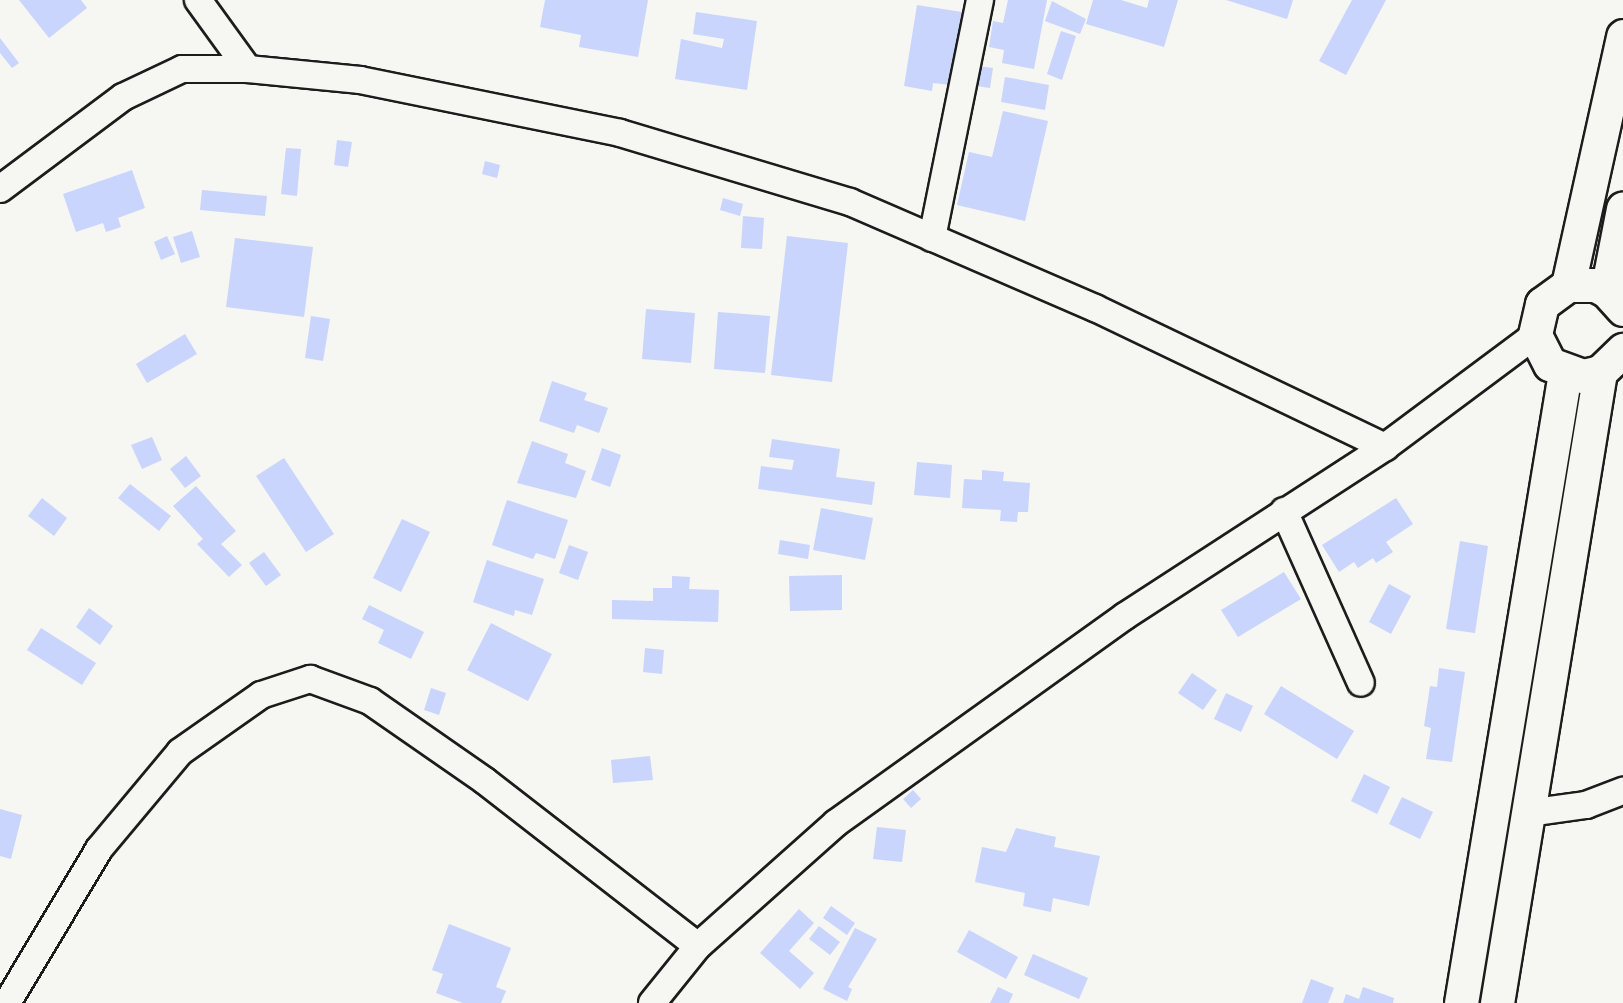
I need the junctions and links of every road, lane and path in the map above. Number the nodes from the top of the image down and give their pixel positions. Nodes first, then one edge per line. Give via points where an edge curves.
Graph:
1 (198, 0) edge
2 (980, 0) edge
3 (1623, 36) edge
4 (249, 69) junction
5 (0, 189) edge
6 (1623, 209) edge
7 (932, 238) junction
8 (1568, 285) junction
9 (1615, 300) edge
10 (1535, 335) junction
11 (1612, 361) edge
12 (1565, 373) junction
13 (1385, 447) junction
14 (1284, 512) junction
15 (1361, 683) dead end
16 (1623, 792) edge
17 (1528, 813) junction
18 (698, 946) junction
19 (7, 1003) edge
20 (652, 1003) edge
21 (1461, 1003) edge
22 (1497, 1003) edge

1 - 4 street
2 - 7 street
3 - 8 street
4 - 5 street via 182,69 123,97
4 - 7 street via 360,80 620,133 850,202
6 - 9 street
7 - 13 street via 1095,309
8 - 9 street via 1588,284
8 - 10 street via 1542,304
10 - 12 street via 1540,351
10 - 13 street
11 - 12 street via 1583,376
11 - 17 street
12 - 21 street
13 - 14 street
14 - 15 street
14 - 18 street via 1125,616 836,823
16 - 17 street via 1586,805
17 - 22 street
18 - 19 street via 485,781 370,701 310,679 261,695 180,752 99,849
18 - 20 street

